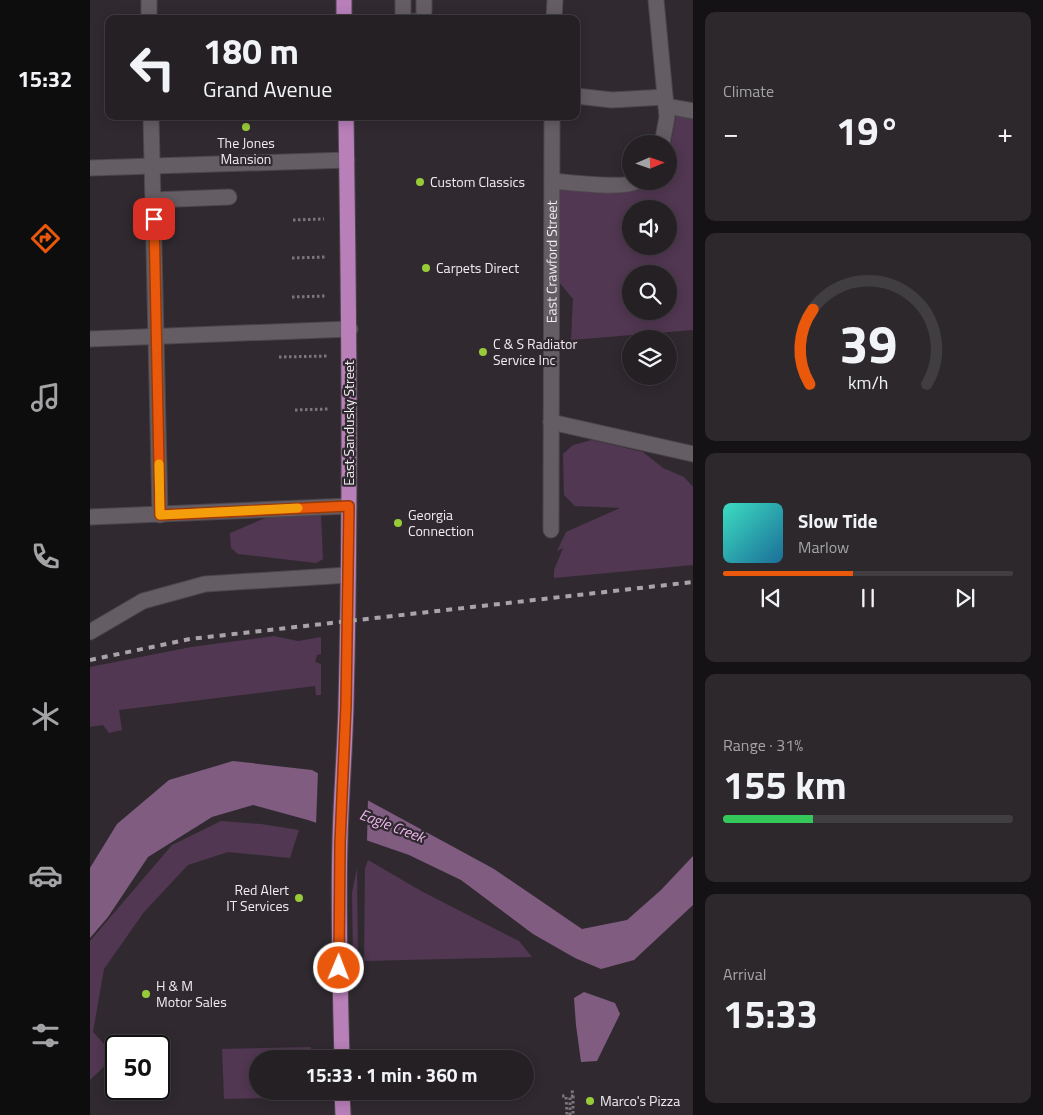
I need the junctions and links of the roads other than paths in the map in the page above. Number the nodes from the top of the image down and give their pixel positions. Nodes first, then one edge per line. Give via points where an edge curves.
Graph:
1 (149, 0) edge
2 (344, 0) edge
3 (555, 0) edge
4 (656, 0) edge
5 (149, 15) edge
6 (344, 15) edge
7 (554, 15) edge
8 (580, 96) edge
9 (665, 101) junction
10 (693, 111) edge
11 (151, 120) edge
12 (346, 120) edge
13 (552, 120) edge
14 (664, 135) edge
15 (347, 160) junction
16 (152, 166) junction
17 (90, 168) edge
18 (552, 181) junction
19 (622, 185) edge
20 (229, 197) dead end
21 (153, 200) junction
22 (350, 329) junction
23 (156, 335) junction
24 (90, 339) edge
25 (551, 422) junction
26 (693, 454) edge
27 (349, 506) junction
28 (160, 515) junction
29 (90, 517) edge
30 (551, 530) dead end
31 (348, 575) junction
32 (90, 632) edge
33 (342, 1050) edge
34 (342, 1100) edge
35 (343, 1115) edge

1 - 5 street
2 - 6 main road
3 - 7 street
4 - 9 street
8 - 9 street
9 - 10 street
9 - 14 street via 667,117
11 - 16 street
12 - 15 main road, East Sandusky Street
13 - 18 street, East Crawford Street
15 - 16 street
15 - 22 main road, East Sandusky Street
16 - 17 street
16 - 21 street
18 - 19 street
18 - 25 street, East Crawford Street
20 - 21 street
21 - 23 street
22 - 23 street
22 - 27 main road, East Sandusky Street
23 - 24 street
23 - 28 street
25 - 26 street
25 - 30 street, East Crawford Street
27 - 28 street
27 - 31 main road, East Sandusky Street
28 - 29 street
31 - 32 street via 205,584 143,601
31 - 33 main road, East Sandusky Street via 340,843
34 - 35 main road

